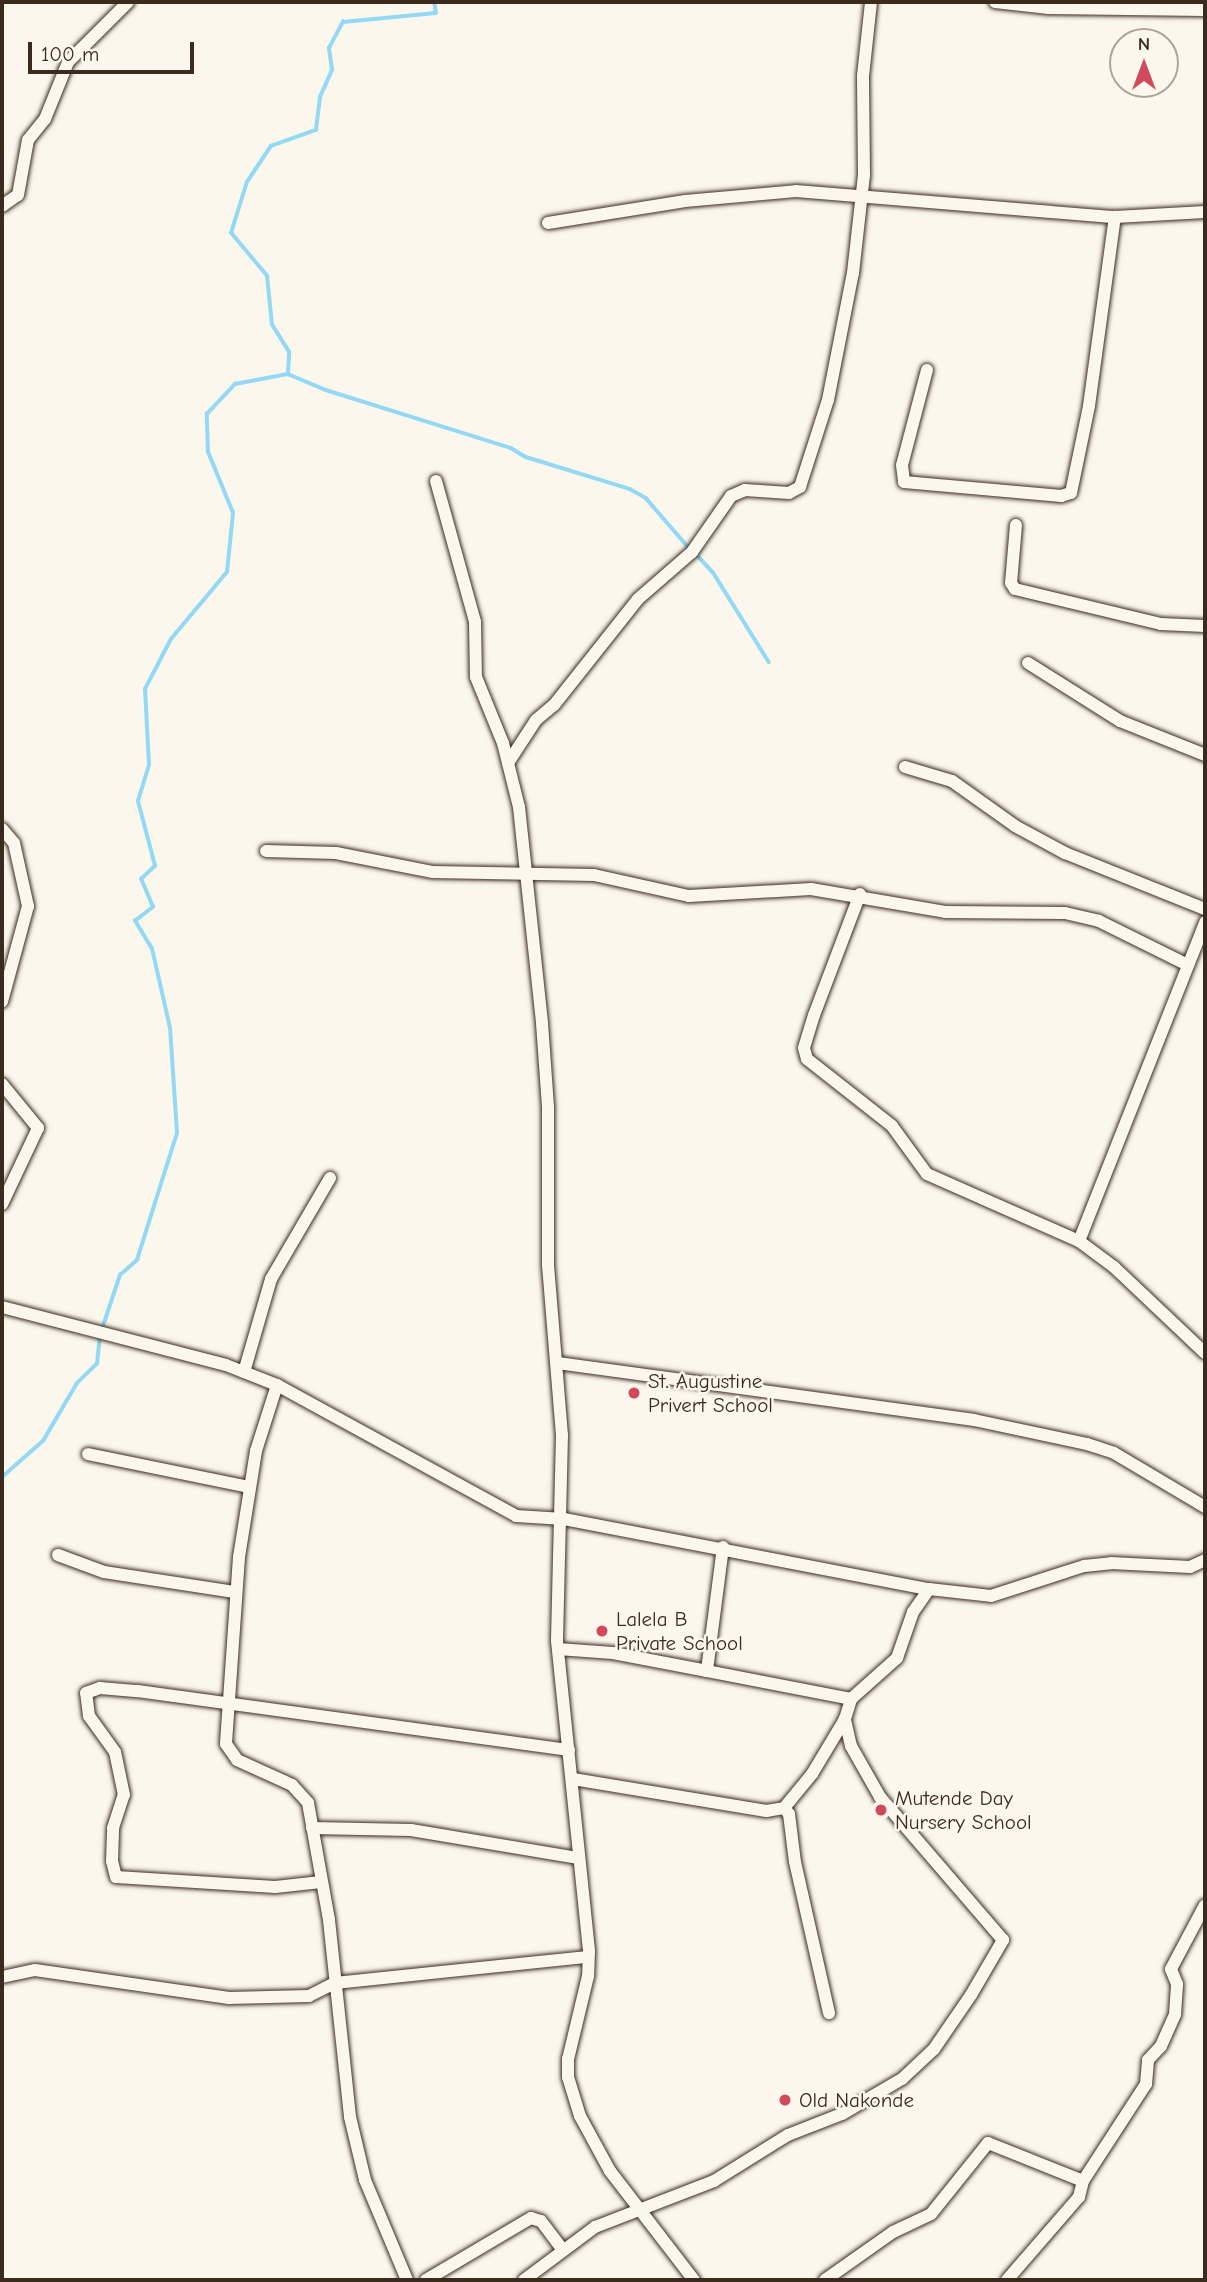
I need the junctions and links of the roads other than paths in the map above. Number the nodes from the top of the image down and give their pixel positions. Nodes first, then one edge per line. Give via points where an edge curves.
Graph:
1 (128, 2) edge
2 (871, 2) edge
3 (995, 2) edge
4 (1205, 10) edge
5 (862, 197) junction
6 (2, 206) edge
7 (1205, 212) edge
8 (1115, 217) junction
9 (548, 223) dead end
10 (927, 370) dead end
11 (436, 481) dead end
12 (1016, 525) dead end
13 (1205, 626) edge
14 (1028, 663) dead end
15 (1205, 755) edge
16 (508, 763) junction
17 (905, 767) dead end
18 (2, 829) edge
19 (266, 851) dead end
20 (527, 876) junction
21 (860, 894) junction
22 (1205, 909) edge
23 (1205, 922) edge
24 (1188, 965) junction
25 (2, 1002) edge
26 (2, 1084) edge
27 (330, 1178) dead end
28 (2, 1204) edge
29 (1079, 1241) junction
30 (2, 1307) edge
31 (1205, 1353) edge
32 (558, 1363) junction
33 (244, 1372) junction
34 (277, 1385) junction
35 (88, 1454) dead end
36 (249, 1487) junction
37 (1205, 1507) edge
38 (564, 1519) junction
39 (723, 1547) junction
40 (58, 1555) dead end
41 (1205, 1560) edge
42 (929, 1590) junction
43 (234, 1592) junction
44 (558, 1649) junction
45 (707, 1671) junction
46 (851, 1699) junction
47 (226, 1705) junction
48 (845, 1719) junction
49 (569, 1751) junction
50 (573, 1779) junction
51 (784, 1808) junction
52 (312, 1828) junction
53 (579, 1858) junction
54 (321, 1882) junction
55 (1205, 1905) edge
56 (588, 1957) junction
57 (2, 1977) edge
58 (335, 1983) junction
59 (829, 2013) dead end
60 (1083, 2181) junction
61 (637, 2211) junction
62 (562, 2249) junction
63 (407, 2280) edge
64 (426, 2280) edge
65 (524, 2280) edge
66 (694, 2280) edge
67 (825, 2280) edge
68 (1007, 2280) edge

1 - 6 street via 68,62 44,119 28,139 18,195
2 - 5 street via 863,76
3 - 4 street via 1049,8
5 - 8 street
5 - 9 street via 783,192
5 - 16 street via 844,332 800,487 789,493 745,490 731,496 692,552 638,599 554,705 536,720
7 - 8 street
8 - 10 street via 1089,406 1071,493 1061,496 904,482 902,465
11 - 16 street via 475,622 476,677
12 - 13 street via 1011,583 1015,589 1161,624
14 - 15 street via 1119,721
16 - 20 street via 519,807
17 - 22 street via 952,781 1015,826 1065,853
18 - 25 street via 14,843 28,906
19 - 20 street via 321,851 433,872
20 - 21 street via 594,875 689,896 811,889
20 - 32 street via 547,1093 548,1265
21 - 24 street via 945,912 1049,911 1082,916
21 - 29 street via 814,1015 804,1048 807,1059 892,1126 927,1174
23 - 24 street
24 - 29 street
26 - 28 street via 38,1128
27 - 33 street via 271,1279
29 - 31 street via 1114,1267
30 - 33 street
32 - 37 street via 974,1420 1087,1444 1114,1453
32 - 38 street
33 - 34 street
34 - 36 street
34 - 38 street via 405,1452 499,1510 516,1516
35 - 36 street
36 - 43 street
38 - 39 street
38 - 44 street
39 - 42 street
39 - 45 street
40 - 43 street via 104,1572
41 - 42 street via 1190,1567 1084,1566 991,1597
42 - 46 street via 913,1612 897,1658
43 - 47 street
44 - 45 street via 613,1653
44 - 49 street
45 - 46 street
46 - 48 street
47 - 49 street
47 - 52 street via 230,1753 304,1793
47 - 54 street via 138,1691 100,1688 86,1693 89,1716 115,1752 124,1795 113,1828 116,1877 275,1887
48 - 51 street via 812,1774
48 - 61 street via 851,1746 880,1797 1003,1940 934,2049 902,2079 842,2114 788,2135 714,2181
49 - 50 street
50 - 51 street via 766,1811
50 - 53 street
51 - 59 street via 789,1814 795,1862
52 - 53 street via 411,1830
52 - 54 street
53 - 56 street
54 - 58 street
55 - 60 street via 1171,1969 1177,1984 1175,2014 1161,2046 1148,2060 1146,2084
56 - 58 street
56 - 61 street via 583,2005 568,2059 572,2095 592,2141
57 - 58 street via 35,1970 229,1998 309,1996
58 - 63 street via 350,2117 365,2180
60 - 67 street via 988,2143 931,2214 894,2232
60 - 68 street via 1079,2197
61 - 62 street via 619,2214
61 - 66 street via 661,2234
62 - 64 street via 541,2221 531,2218
62 - 65 street

